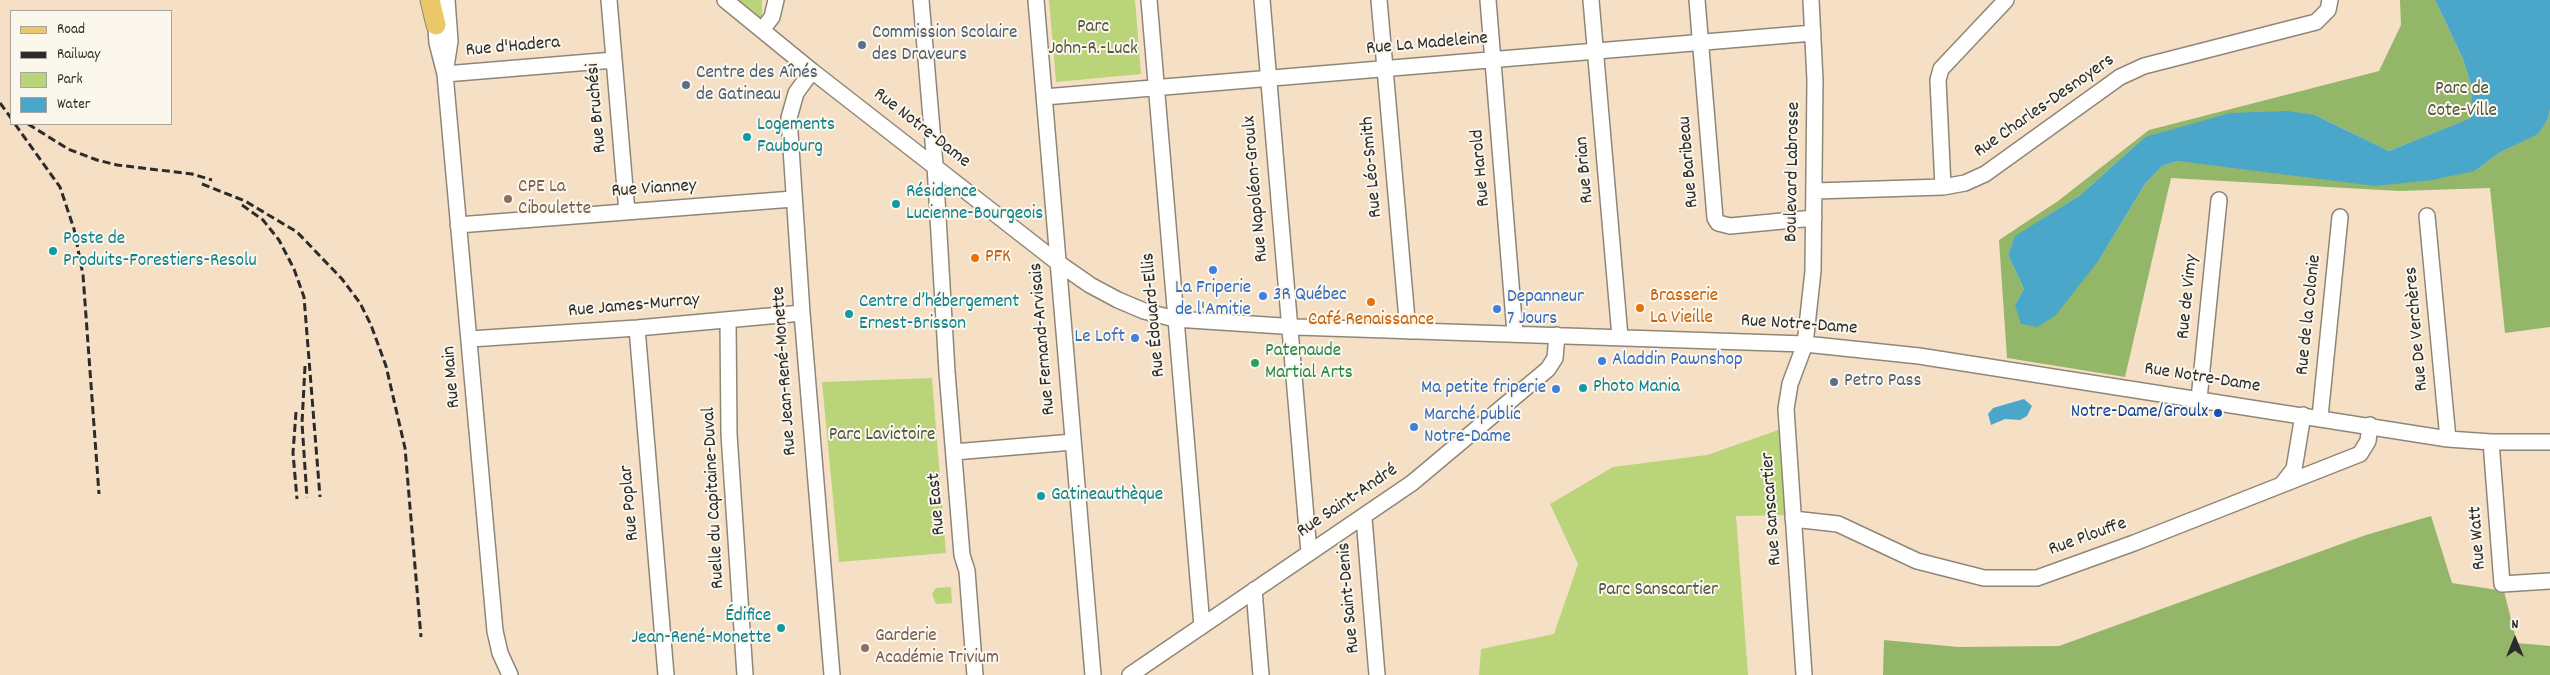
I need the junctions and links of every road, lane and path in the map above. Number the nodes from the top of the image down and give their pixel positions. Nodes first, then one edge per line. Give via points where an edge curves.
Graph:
1 (430, 0) edge
2 (434, 0) edge
3 (447, 0) edge
4 (610, 0) edge
5 (725, 0) edge
6 (776, 0) edge
7 (920, 0) edge
8 (1036, 0) edge
9 (1149, 0) edge
10 (1262, 0) edge
11 (1379, 0) edge
12 (1488, 0) edge
13 (1591, 0) edge
14 (1697, 0) edge
15 (1811, 0) edge
16 (2006, 0) edge
17 (2330, 0) edge
18 (436, 25) junction
19 (762, 30) junction
20 (1813, 33) junction
21 (1700, 43) junction
22 (1597, 51) junction
23 (614, 60) junction
24 (1494, 60) junction
25 (1385, 68) junction
26 (812, 71) junction
27 (445, 74) junction
28 (1268, 78) junction
29 (1156, 87) junction
30 (1044, 96) junction
31 (935, 165) junction
32 (1943, 188) junction
33 (1814, 191) junction
34 (794, 199) junction
35 (2219, 200) dead end
36 (627, 212) junction
37 (2427, 216) dead end
38 (2340, 217) dead end
39 (1814, 218) junction
40 (458, 225) junction
41 (1057, 262) junction
42 (802, 313) junction
43 (1175, 319) junction
44 (728, 320) junction
45 (1289, 327) junction
46 (637, 328) junction
47 (1408, 331) junction
48 (1515, 333) junction
49 (1557, 335) junction
50 (1620, 337) junction
51 (470, 339) junction
52 (1806, 344) junction
53 (2199, 399) junction
54 (2303, 415) junction
55 (2320, 418) junction
56 (2370, 425) junction
57 (2448, 438) junction
58 (1073, 442) junction
59 (2492, 442) junction
60 (2550, 442) edge
61 (954, 452) junction
62 (2283, 483) junction
63 (1364, 518) junction
64 (1793, 519) junction
65 (1309, 554) junction
66 (2550, 581) edge
67 (1254, 590) junction
68 (1202, 626) junction
69 (1144, 671) edge
70 (510, 675) edge
71 (666, 675) edge
72 (746, 675) edge
73 (832, 675) edge
74 (975, 675) edge
75 (1093, 675) edge
76 (1130, 675) edge
77 (1261, 675) edge
78 (1377, 675) edge
79 (1804, 675) edge

1 - 18 main road
2 - 18 street, Rue Main
3 - 27 street, Rue Main via 450,40
4 - 23 street, Rue Bruchési
5 - 19 street, Rue Notre-Dame
6 - 19 street via 772,17
7 - 31 street, Rue East
8 - 30 street, Rue Fernand-Arvisais
9 - 29 street, Rue Édouard-Ellis
10 - 28 street, Rue Napoléon-Groulx
11 - 25 street, Rue Léo-Smith
12 - 24 street, Rue Harold
13 - 22 street, Rue Brian
14 - 21 street, Rue Baribeau
15 - 20 street, Boulevard Labrosse
16 - 32 street via 1941,69 1938,80
17 - 32 street, Rue Charles-Desnoyers via 2328,10 2316,22 2144,66 2120,77 1985,174
18 - 27 street, Rue Main
19 - 26 street, Rue Notre-Dame
20 - 21 street, Rue La Madeleine
20 - 33 street, Boulevard Labrosse
21 - 22 street, Rue La Madeleine
21 - 39 street, Rue Baribeau via 1718,223 1730,226
22 - 24 street, Rue La Madeleine
22 - 50 street, Rue Brian
23 - 27 street, Rue d'Hadera
23 - 36 street, Rue Bruchési
24 - 25 street, Rue La Madeleine
24 - 48 street, Rue Harold
25 - 28 street, Rue La Madeleine
25 - 47 street, Rue Léo-Smith
26 - 31 street, Rue Notre-Dame
26 - 34 street, Rue Jean-René-Monette via 800,84 790,109
27 - 40 street, Rue Main
28 - 29 street, Rue La Madeleine
28 - 45 street, Rue Napoléon-Groulx
29 - 30 street, Rue La Madeleine
29 - 43 street, Rue Édouard-Ellis
30 - 41 street, Rue Fernand-Arvisais
31 - 41 street, Rue Notre-Dame
31 - 61 street, Rue East
32 - 33 street, Rue Charles-Desnoyers
33 - 39 street, Boulevard Labrosse
34 - 36 street, Rue Vianney
34 - 42 street, Rue Jean-René-Monette
35 - 53 street, Rue de Vimy
36 - 40 street, Rue Vianney
37 - 57 street, Rue De Verchères
38 - 55 street, Rue de la Colonie
39 - 52 street, Boulevard Labrosse
40 - 51 street, Rue Main
41 - 43 street, Rue Notre-Dame via 1118,300
41 - 58 street, Rue Fernand-Arvisais
42 - 44 street, Rue James-Murray
42 - 73 street, Rue Jean-René-Monette
43 - 45 street, Rue Notre-Dame
43 - 68 street, Rue Édouard-Ellis
44 - 46 street, Rue James-Murray
44 - 72 street, Ruelle du Capitaine-Duval via 730,434
45 - 47 street, Rue Notre-Dame
45 - 65 street, Rue Napoléon-Groulx
46 - 51 street, Rue James-Murray
46 - 71 street, Rue Poplar
47 - 48 street, Rue Notre-Dame
48 - 49 street, Rue Notre-Dame
49 - 50 street, Rue Notre-Dame
49 - 63 street, Rue Saint-André via 1555,358 1548,369 1412,483
50 - 52 street, Rue Notre-Dame
51 - 70 street, Rue Main via 495,631
52 - 53 street, Rue Notre-Dame via 1919,356
52 - 64 street, Rue Sanscartier via 1790,384 1786,409
53 - 54 street, Rue Notre-Dame
54 - 55 street, Rue Notre-Dame
54 - 62 street via 2294,469
55 - 56 street, Rue Notre-Dame
56 - 57 street, Rue Notre-Dame
56 - 62 street, Rue Plouffe via 2368,441 2360,454
57 - 59 street, Rue Notre-Dame
58 - 61 street
58 - 75 street, Rue Fernand-Arvisais
59 - 60 street, Rue Notre-Dame
59 - 66 street, Rue Watt via 2502,584
61 - 74 street, Rue East
62 - 64 street, Rue Plouffe via 2037,578 1984,578 1917,561 1838,524
63 - 65 street, Rue Saint-André
63 - 78 street, Rue Saint-Denis
64 - 79 street, Rue Sanscartier
65 - 67 street, Rue Saint-André
67 - 68 street, Rue Saint-André
67 - 77 street
68 - 69 street, Rue Saint-André
69 - 76 street, Rue Saint-André

